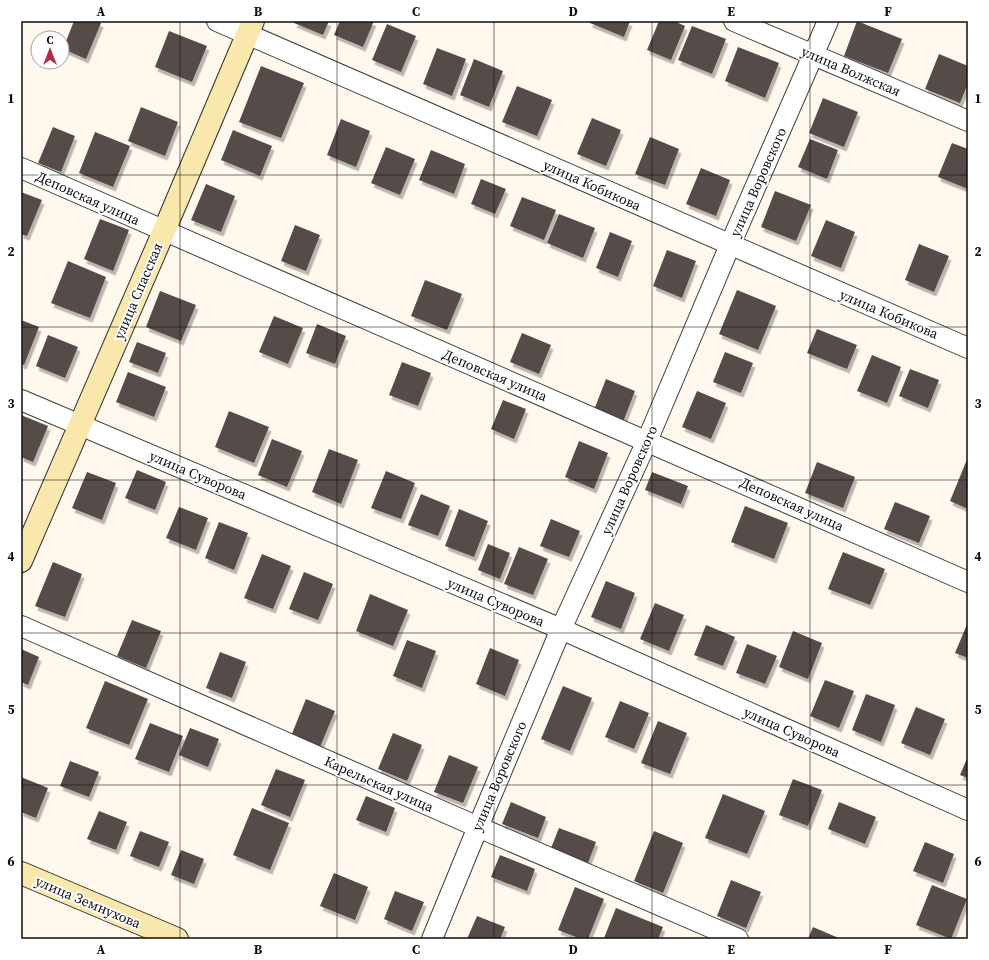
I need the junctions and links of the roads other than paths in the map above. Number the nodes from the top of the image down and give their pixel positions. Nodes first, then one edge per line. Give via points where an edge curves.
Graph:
1 (217, 21) edge
2 (734, 21) edge
3 (828, 21) edge
4 (250, 27) edge
5 (814, 55) junction
6 (968, 121) edge
7 (21, 168) edge
8 (164, 231) junction
9 (730, 245) junction
10 (968, 348) edge
11 (21, 400) edge
12 (80, 425) junction
13 (647, 441) junction
14 (21, 561) edge
15 (968, 582) edge
16 (21, 626) edge
17 (561, 629) junction
18 (968, 810) edge
19 (478, 827) junction
20 (21, 874) edge
21 (175, 939) edge
22 (432, 939) edge
23 (738, 939) edge

1 - 4 street, улица Кобикова
2 - 5 street, улица Волжская
3 - 5 street, улица Воровского
4 - 8 street, улица Спасская
4 - 9 street, улица Кобикова
5 - 6 street, улица Волжская
5 - 9 street, улица Воровского
7 - 8 street, Деповская улица
8 - 12 street, улица Спасская
8 - 13 street, Деповская улица
9 - 10 street, улица Кобикова
9 - 13 street, улица Воровского
11 - 12 street, улица Суворова
12 - 14 street, улица Спасская
12 - 17 street, улица Суворова
13 - 15 street, Деповская улица
13 - 17 street, улица Воровского
16 - 19 street, Карельская улица
17 - 18 street, улица Суворова
17 - 19 street, улица Воровского
19 - 22 street, улица Воровского
19 - 23 street, Карельская улица
20 - 21 street, улица Земнухова

